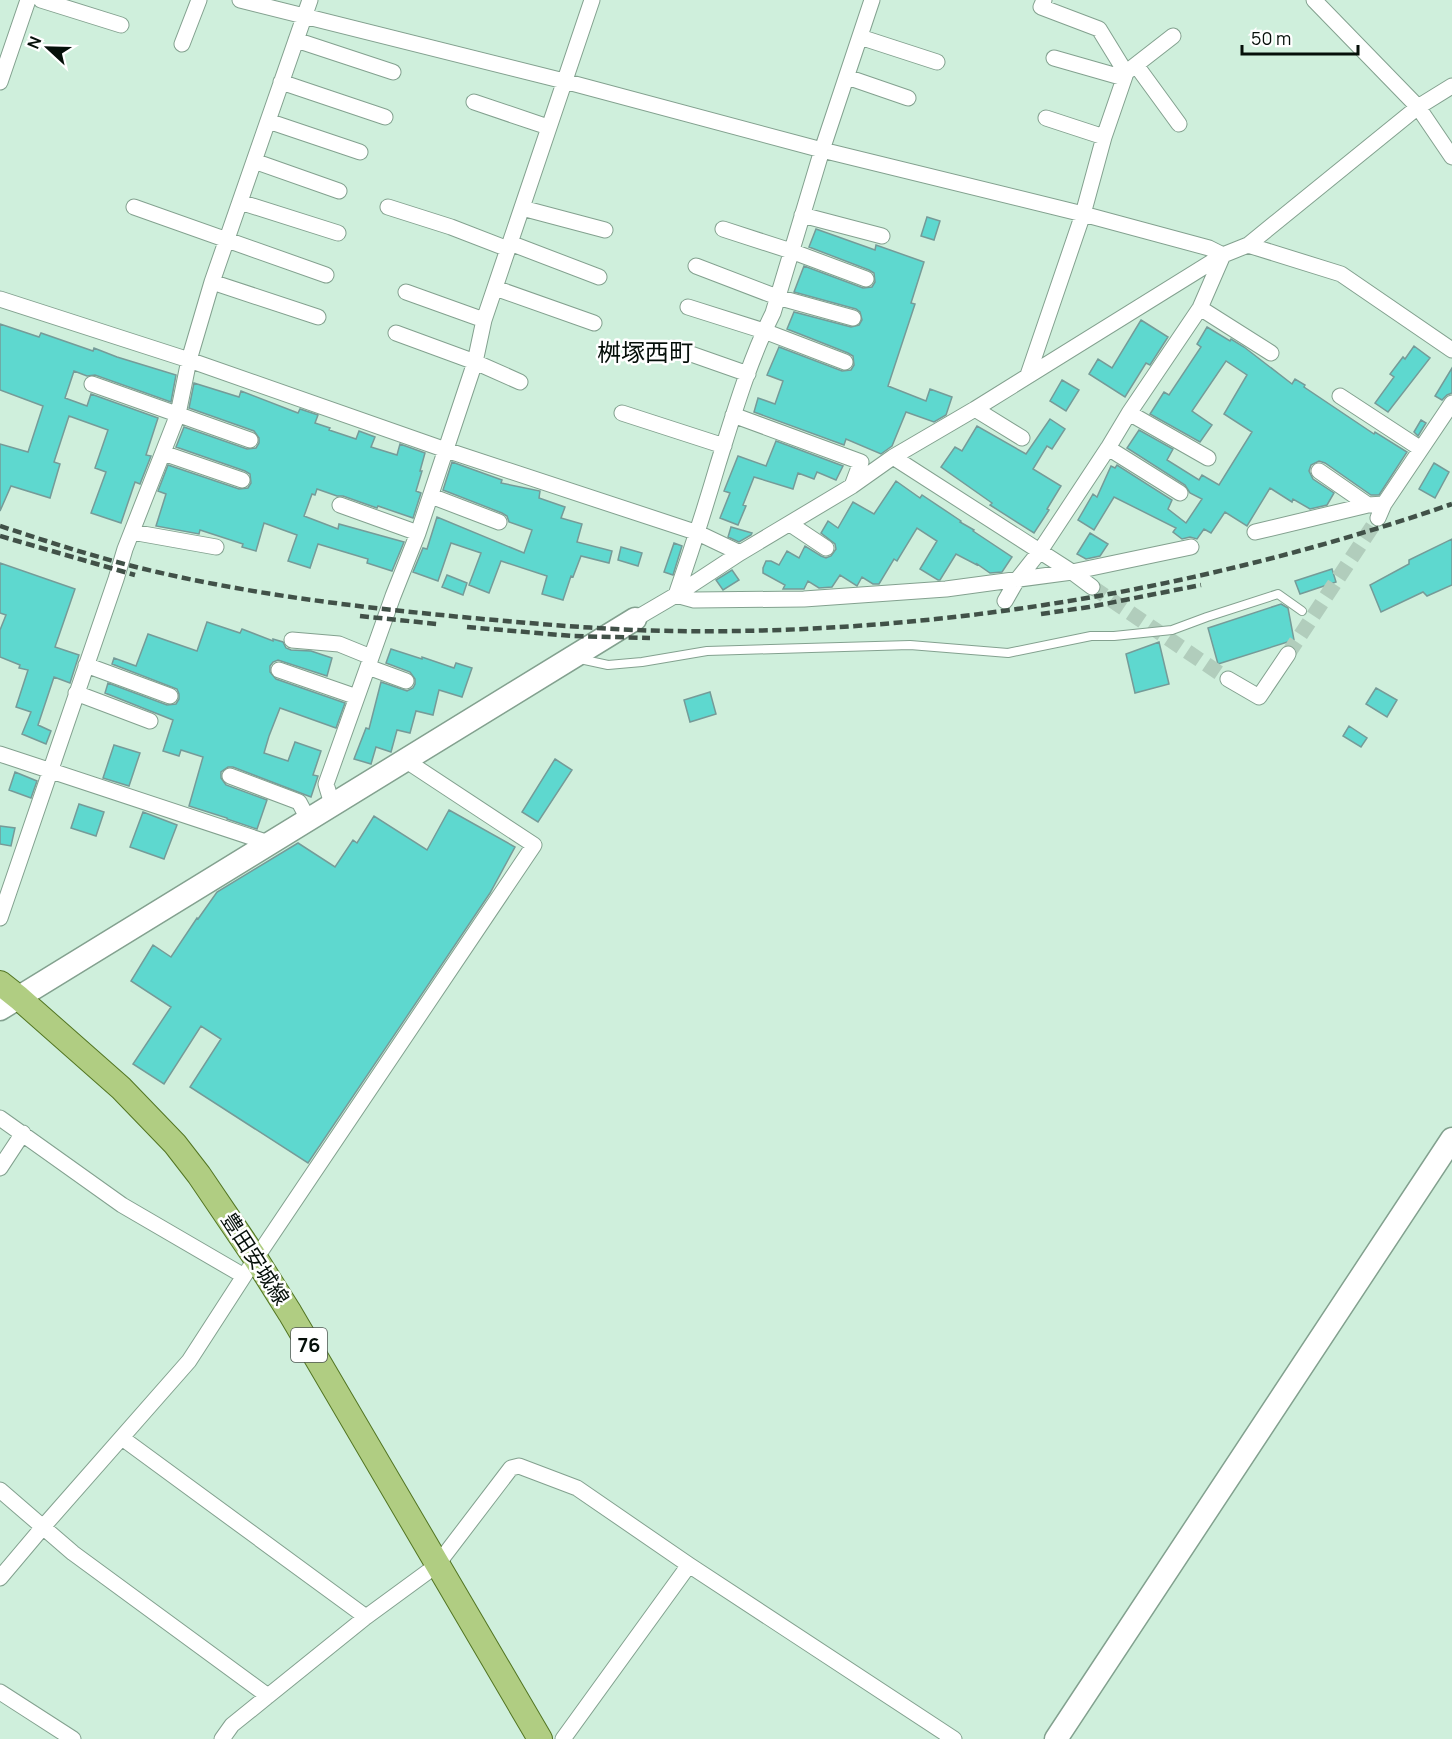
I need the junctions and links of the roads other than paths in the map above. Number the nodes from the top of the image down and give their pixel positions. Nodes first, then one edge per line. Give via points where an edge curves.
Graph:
1 (28, 0) edge
2 (41, 0) edge
3 (199, 0) edge
4 (240, 0) edge
5 (310, 0) edge
6 (592, 0) edge
7 (872, 0) edge
8 (1044, 0) edge
9 (1314, 0) edge
10 (304, 16) junction
11 (121, 25) dead end
12 (1173, 36) dead end
13 (860, 37) junction
14 (296, 40) junction
15 (182, 44) dead end
16 (1054, 58) dead end
17 (937, 62) dead end
18 (393, 72) dead end
19 (1129, 72) junction
20 (847, 77) junction
21 (1, 78) edge
22 (564, 81) junction
23 (282, 82) junction
24 (1452, 86) edge
25 (908, 98) dead end
26 (474, 102) dead end
27 (1418, 107) junction
28 (385, 117) dead end
29 (1046, 118) dead end
30 (268, 122) junction
31 (1179, 124) dead end
32 (549, 127) junction
33 (1104, 137) junction
34 (822, 150) junction
35 (360, 152) dead end
36 (1452, 157) edge
37 (254, 161) junction
38 (339, 191) dead end
39 (240, 202) junction
40 (134, 207) dead end
41 (388, 207) dead end
42 (522, 208) junction
43 (1083, 214) junction
44 (802, 215) junction
45 (723, 229) dead end
46 (605, 230) dead end
47 (338, 233) dead end
48 (882, 236) dead end
49 (227, 240) junction
50 (1248, 245) junction
51 (509, 246) junction
52 (791, 251) junction
53 (1222, 255) junction
54 (696, 266) dead end
55 (326, 275) dead end
56 (599, 277) dead end
57 (866, 279) dead end
58 (212, 282) junction
59 (495, 288) junction
60 (406, 292) dead end
61 (777, 297) junction
62 (0, 299) edge
63 (687, 307) dead end
64 (1200, 308) junction
65 (318, 317) dead end
66 (853, 318) dead end
67 (484, 320) junction
68 (594, 323) dead end
69 (764, 332) junction
70 (396, 333) dead end
71 (674, 348) dead end
72 (1452, 350) edge
73 (1271, 353) dead end
74 (189, 360) junction
75 (475, 362) junction
76 (845, 362) dead end
77 (748, 374) junction
78 (1028, 375) junction
79 (520, 382) dead end
80 (92, 384) dead end
81 (1340, 396) dead end
82 (1452, 404) edge
83 (975, 409) junction
84 (622, 413) dead end
85 (1129, 413) junction
86 (178, 414) junction
87 (733, 415) junction
88 (1022, 438) dead end
89 (250, 440) dead end
90 (724, 446) junction
91 (1108, 448) junction
92 (1421, 449) junction
93 (446, 450) junction
94 (163, 453) junction
95 (893, 457) junction
96 (1208, 459) dead end
97 (1319, 471) dead end
98 (242, 480) dead end
99 (852, 486) junction
100 (1180, 493) dead end
101 (431, 496) junction
102 (340, 505) dead end
103 (1368, 505) junction
104 (499, 522) dead end
105 (790, 524) junction
106 (132, 532) junction
107 (1255, 532) dead end
108 (418, 533) junction
109 (698, 533) junction
110 (216, 547) dead end
111 (1191, 547) dead end
112 (826, 548) dead end
113 (1040, 551) junction
114 (740, 553) junction
115 (1072, 572) junction
116 (1017, 580) junction
117 (1092, 587) tunnel mouth
118 (676, 595) junction
119 (1005, 601) dead end
120 (1302, 611) dead end
121 (634, 619) joint
122 (292, 640) dead end
123 (1288, 654) tunnel mouth
124 (573, 657) junction
125 (369, 662) junction
126 (86, 665) junction
127 (279, 670) dead end
128 (1228, 679) tunnel mouth
129 (406, 681) dead end
130 (76, 693) junction
131 (170, 696) dead end
132 (357, 697) junction
133 (150, 721) dead end
134 (0, 754) edge
135 (405, 760) junction
136 (50, 770) junction
137 (230, 776) dead end
138 (332, 804) junction
139 (308, 819) junction
140 (269, 843) junction
141 (0, 918) edge
142 (0, 983) edge
143 (10, 1003) edge
144 (0, 1118) edge
145 (23, 1133) junction
146 (1452, 1139) edge
147 (0, 1168) edge
148 (250, 1267) junction
149 (122, 1438) junction
150 (0, 1490) edge
151 (43, 1527) junction
152 (437, 1565) junction
153 (689, 1565) junction
154 (0, 1578) edge
155 (366, 1617) junction
156 (0, 1692) edge
157 (268, 1696) junction
158 (73, 1739) edge
159 (222, 1739) edge
160 (540, 1739) edge
161 (563, 1739) edge
162 (954, 1739) edge
163 (1056, 1739) edge

1 - 21 street
2 - 11 street
3 - 15 street
4 - 10 street
5 - 10 street
6 - 22 street
7 - 13 street
8 - 19 street via 1041,8 1099,29
9 - 27 street
10 - 14 street
10 - 22 street
12 - 19 street
13 - 17 street
13 - 20 street
14 - 18 street
14 - 23 street
16 - 19 street
19 - 31 street
19 - 33 street
20 - 25 street
20 - 34 street
22 - 32 street
22 - 34 street
23 - 28 street
23 - 30 street
24 - 27 street
26 - 32 street
27 - 36 street
27 - 50 street
29 - 33 street
30 - 35 street
30 - 37 street
32 - 42 street
33 - 43 street
34 - 43 street
34 - 44 street
37 - 38 street
37 - 39 street
39 - 47 street
39 - 49 street
40 - 49 street
41 - 51 street
42 - 46 street
42 - 51 street
43 - 53 street via 1209,248
43 - 78 street
44 - 48 street
44 - 52 street
45 - 52 street
49 - 55 street
49 - 58 street
50 - 53 street
50 - 72 street via 1341,274
51 - 56 street
51 - 59 street
52 - 57 street
52 - 61 street
53 - 64 street
53 - 78 street
54 - 61 street
58 - 65 street
58 - 74 street
59 - 67 street
59 - 68 street
60 - 67 street
61 - 66 street
61 - 69 street
62 - 74 street
63 - 69 street
64 - 73 street
64 - 85 street
67 - 75 street
69 - 76 street
69 - 77 street
70 - 75 street
71 - 77 street
74 - 86 street
74 - 93 street
75 - 79 street
75 - 93 street
77 - 87 street
78 - 83 street
80 - 86 street
81 - 92 street
82 - 92 street
83 - 88 street
83 - 95 street
84 - 90 street
85 - 91 street
85 - 96 street
86 - 89 street
86 - 94 street
87 - 90 street
87 - 99 street via 861,462
90 - 109 street
91 - 100 street
91 - 113 street
92 - 103 street via 1381,511
93 - 101 street
93 - 109 street via 508,476
94 - 98 street
94 - 106 street
95 - 99 street
95 - 113 street
97 - 103 street
99 - 105 street
101 - 104 street
101 - 108 street
102 - 108 street
103 - 107 street
105 - 112 street
105 - 114 street
106 - 110 street
106 - 126 street
108 - 125 street
109 - 114 street
109 - 118 street
111 - 115 street
113 - 115 street
113 - 116 street
114 - 118 street
115 - 116 street
115 - 117 street
116 - 118 street via 804,599 694,600
116 - 119 street
118 - 121 street
120 - 124 lane via 1278,594 1172,630 1091,636 1008,653 910,645 707,651 608,665
121 - 124 street
122 - 125 street via 339,644
123 - 128 street via 1259,697
124 - 135 street
125 - 129 street
125 - 132 street
126 - 130 street
126 - 131 street
127 - 132 street
130 - 133 street
130 - 136 street
132 - 138 street via 326,784
134 - 136 street
135 - 138 street
135 - 148 street via 534,845
136 - 140 street
136 - 141 street
137 - 139 street via 299,802
138 - 139 street
139 - 140 street
140 - 143 street
142 - 143 main road, 豊田安城線 / 76
143 - 148 main road, 豊田安城線 / 76 via 121,1089 175,1144 199,1175
144 - 145 street
145 - 147 street
145 - 148 street via 122,1205
146 - 163 street
148 - 149 street via 189,1361
148 - 152 main road, 豊田安城線 / 76 via 290,1313
149 - 151 street
149 - 155 street
150 - 151 street
151 - 154 street
151 - 157 street
152 - 153 street via 511,1468 519,1466 577,1488
152 - 155 street
152 - 160 main road, 豊田安城線 / 76
153 - 161 street
153 - 162 street
155 - 157 street
156 - 158 street
157 - 159 street via 232,1725

